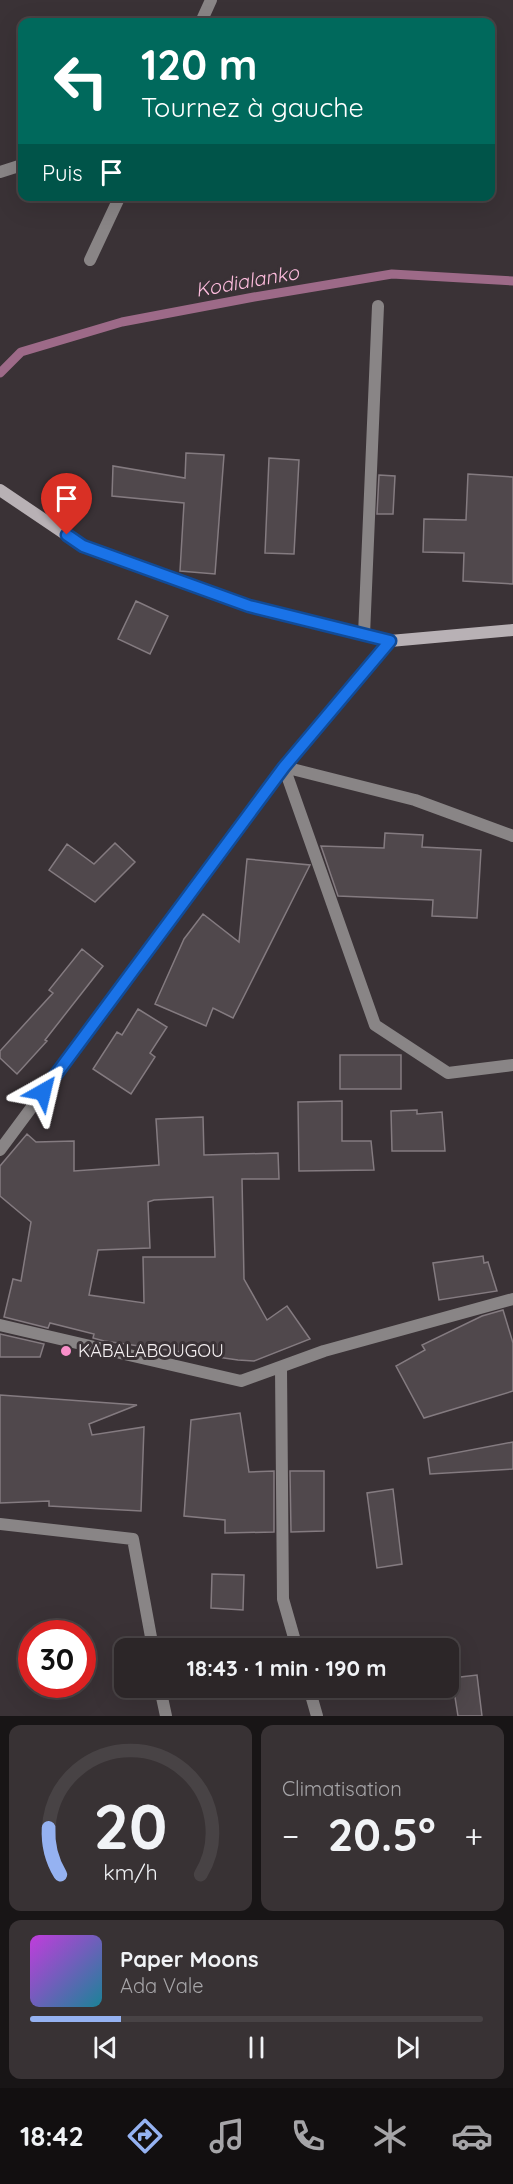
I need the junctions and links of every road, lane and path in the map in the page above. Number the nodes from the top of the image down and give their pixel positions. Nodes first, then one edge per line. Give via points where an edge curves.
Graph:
1 (211, 0) edge
2 (203, 18) edge
3 (18, 166) edge
4 (0, 172) edge
5 (118, 201) edge
6 (90, 260) dead end
7 (378, 306) dead end
8 (0, 490) edge
9 (513, 630) edge
10 (364, 634) junction
11 (390, 641) junction
12 (284, 767) junction
13 (513, 836) edge
14 (513, 1065) edge
15 (0, 1150) edge
16 (513, 1299) edge
17 (0, 1325) edge
18 (282, 1368) junction
19 (0, 1524) edge
20 (151, 1638) edge
21 (294, 1638) edge
22 (162, 1698) edge
23 (312, 1698) edge
24 (166, 1716) edge
25 (317, 1716) edge

1 - 2 street
3 - 4 street
5 - 6 street
7 - 10 street
8 - 10 street via 83,546 249,606
9 - 11 street
10 - 11 street
11 - 12 street
12 - 13 street via 415,801
12 - 14 street via 375,1025 448,1073
12 - 15 street
16 - 18 street via 324,1351
17 - 18 street via 241,1381
18 - 21 street via 283,1599
19 - 20 street via 133,1539
22 - 24 street
23 - 25 street

